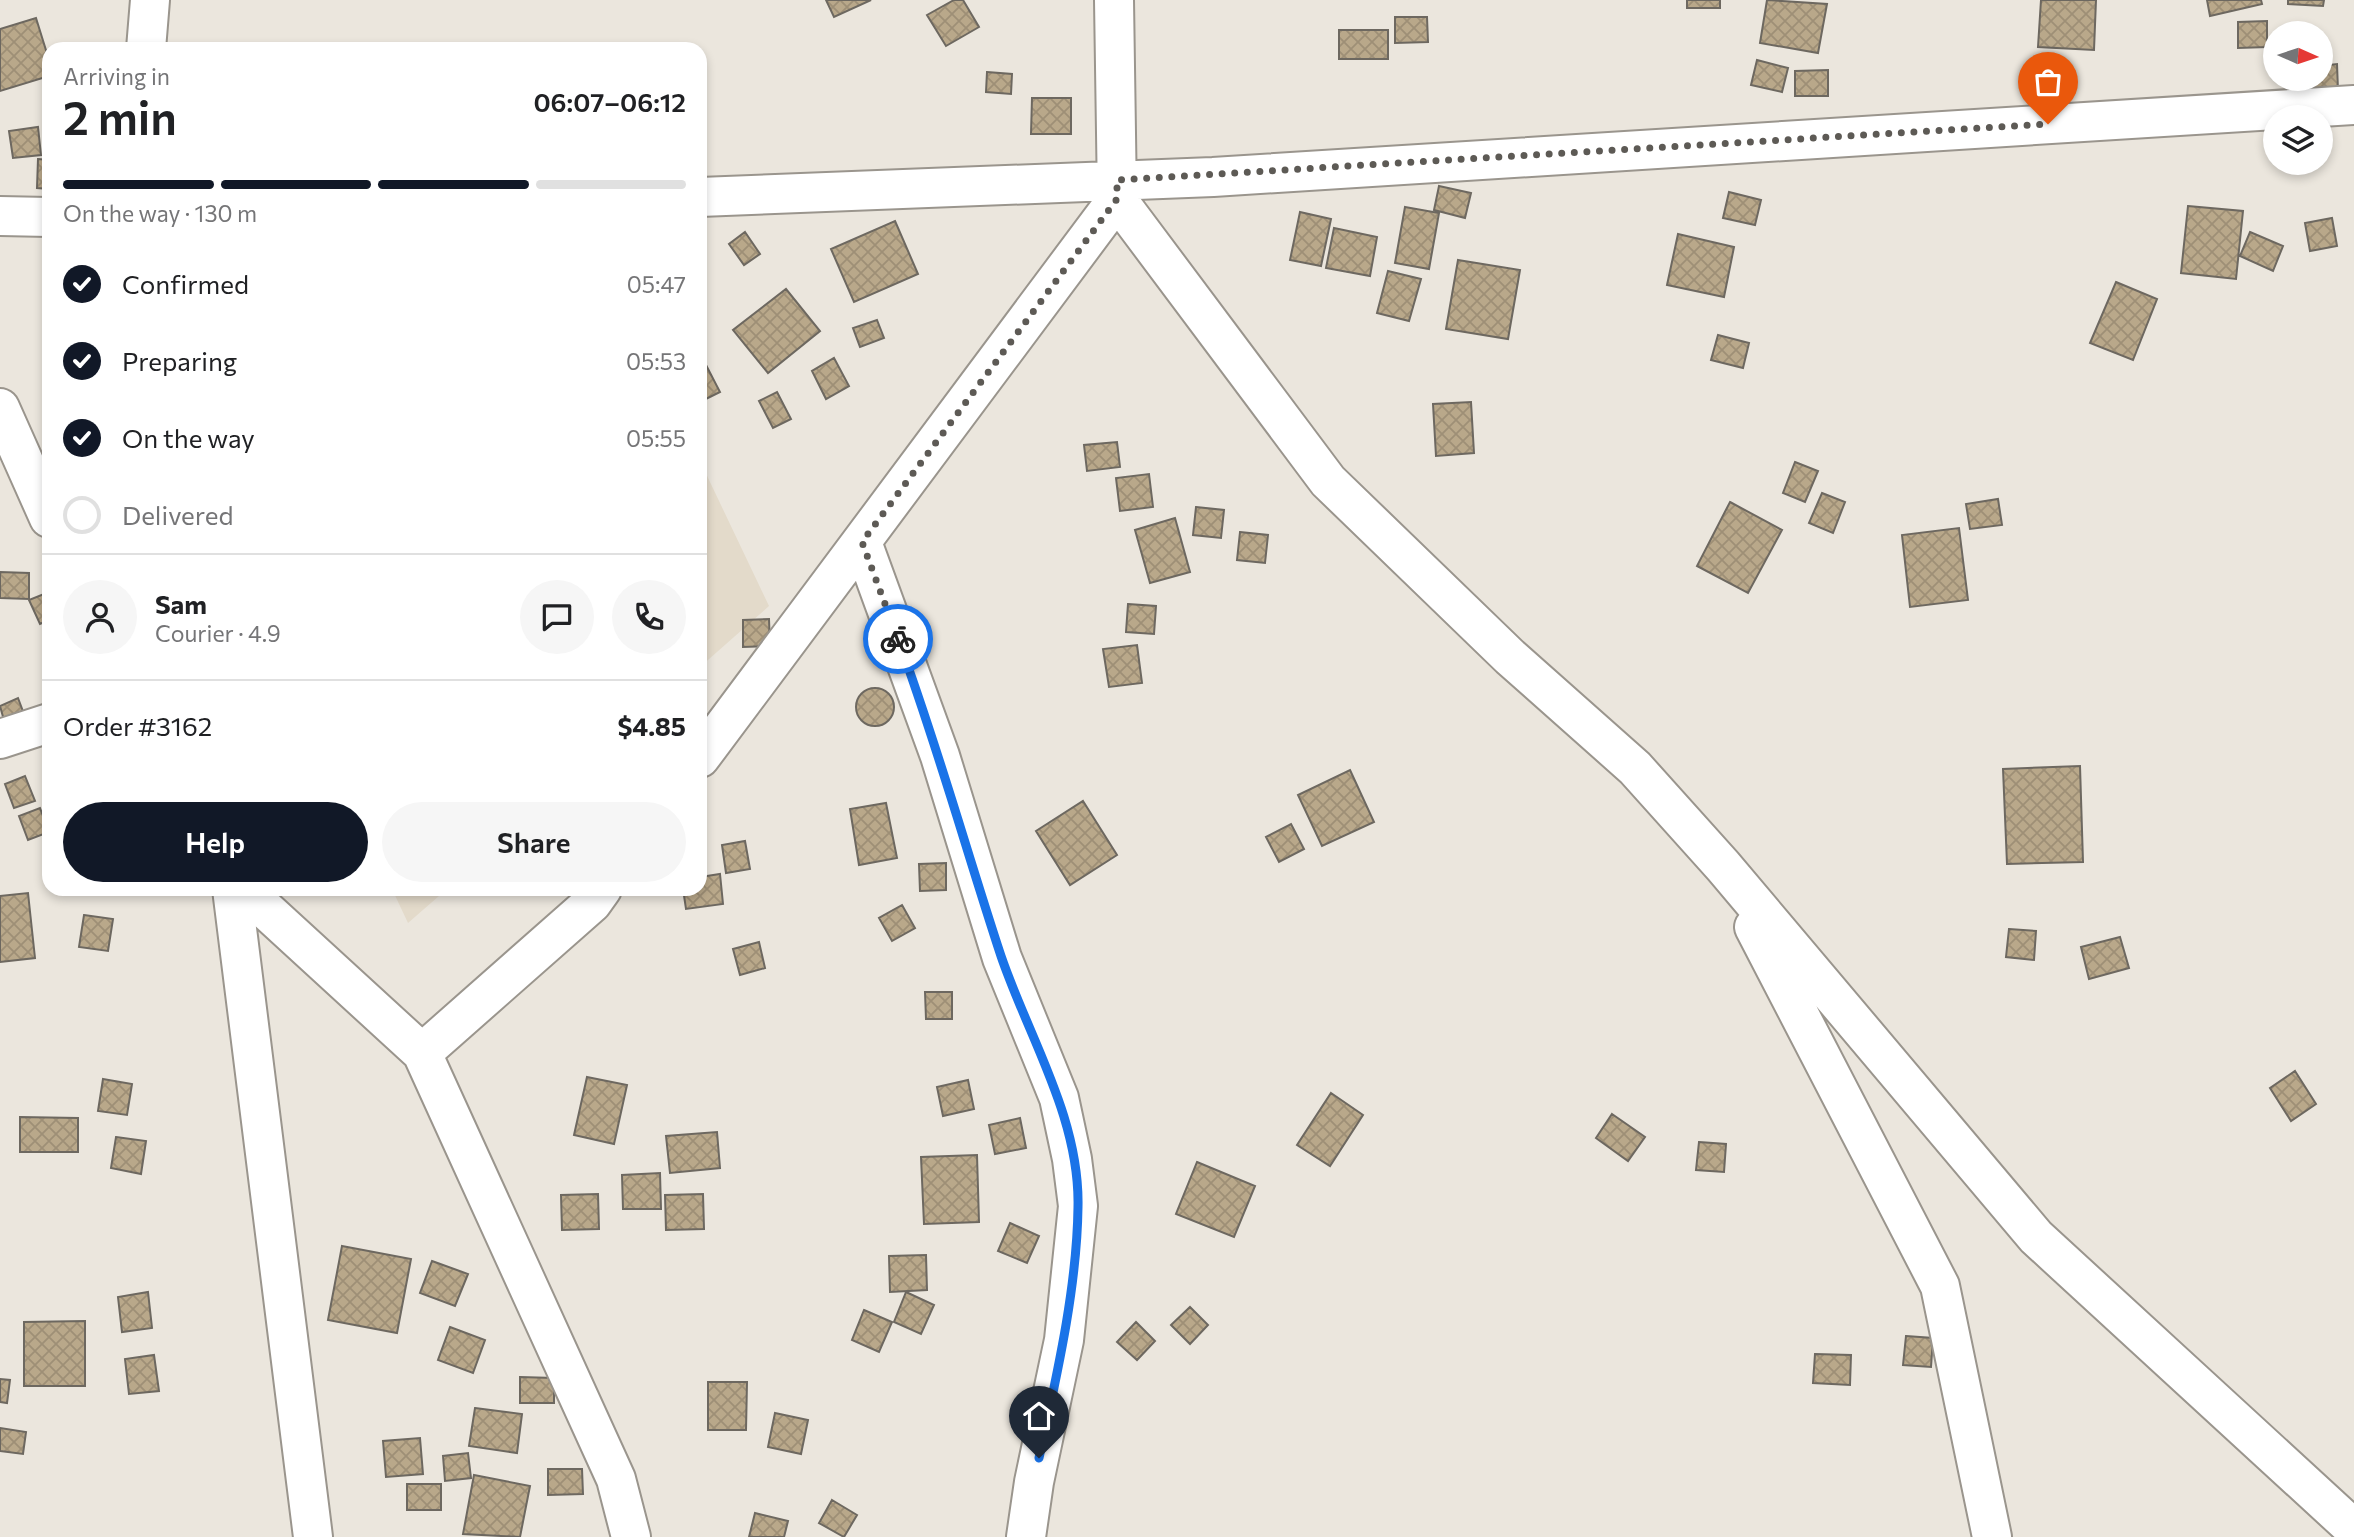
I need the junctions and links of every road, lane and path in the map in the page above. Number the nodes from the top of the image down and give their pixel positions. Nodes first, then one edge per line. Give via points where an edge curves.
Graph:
1 (150, 0) edge
2 (1114, 0) edge
3 (147, 42) edge
4 (2354, 105) edge
5 (1117, 189) junction
6 (707, 197) edge
7 (0, 216) edge
8 (42, 217) edge
9 (0, 408) edge
10 (42, 502) edge
11 (862, 542) junction
12 (42, 725) edge
13 (0, 739) edge
14 (707, 749) edge
15 (1723, 866) junction
16 (233, 896) edge
17 (251, 896) edge
18 (597, 896) edge
19 (422, 1053) junction
20 (2354, 1529) edge
21 (313, 1537) edge
22 (631, 1537) edge
23 (1026, 1537) edge
24 (1992, 1537) edge

1 - 3 street
2 - 5 street
4 - 5 street via 1213,177
5 - 6 street
5 - 11 street
5 - 15 street via 1328,481 1510,657 1635,768
7 - 8 street
9 - 10 street
11 - 14 street
11 - 23 street via 940,756 1002,958 1059,1098 1072,1159 1079,1206 1064,1340
12 - 13 street
15 - 20 street via 2036,1237
15 - 24 street via 1940,1286
16 - 21 street
17 - 19 street
18 - 19 street
19 - 22 street via 616,1479

